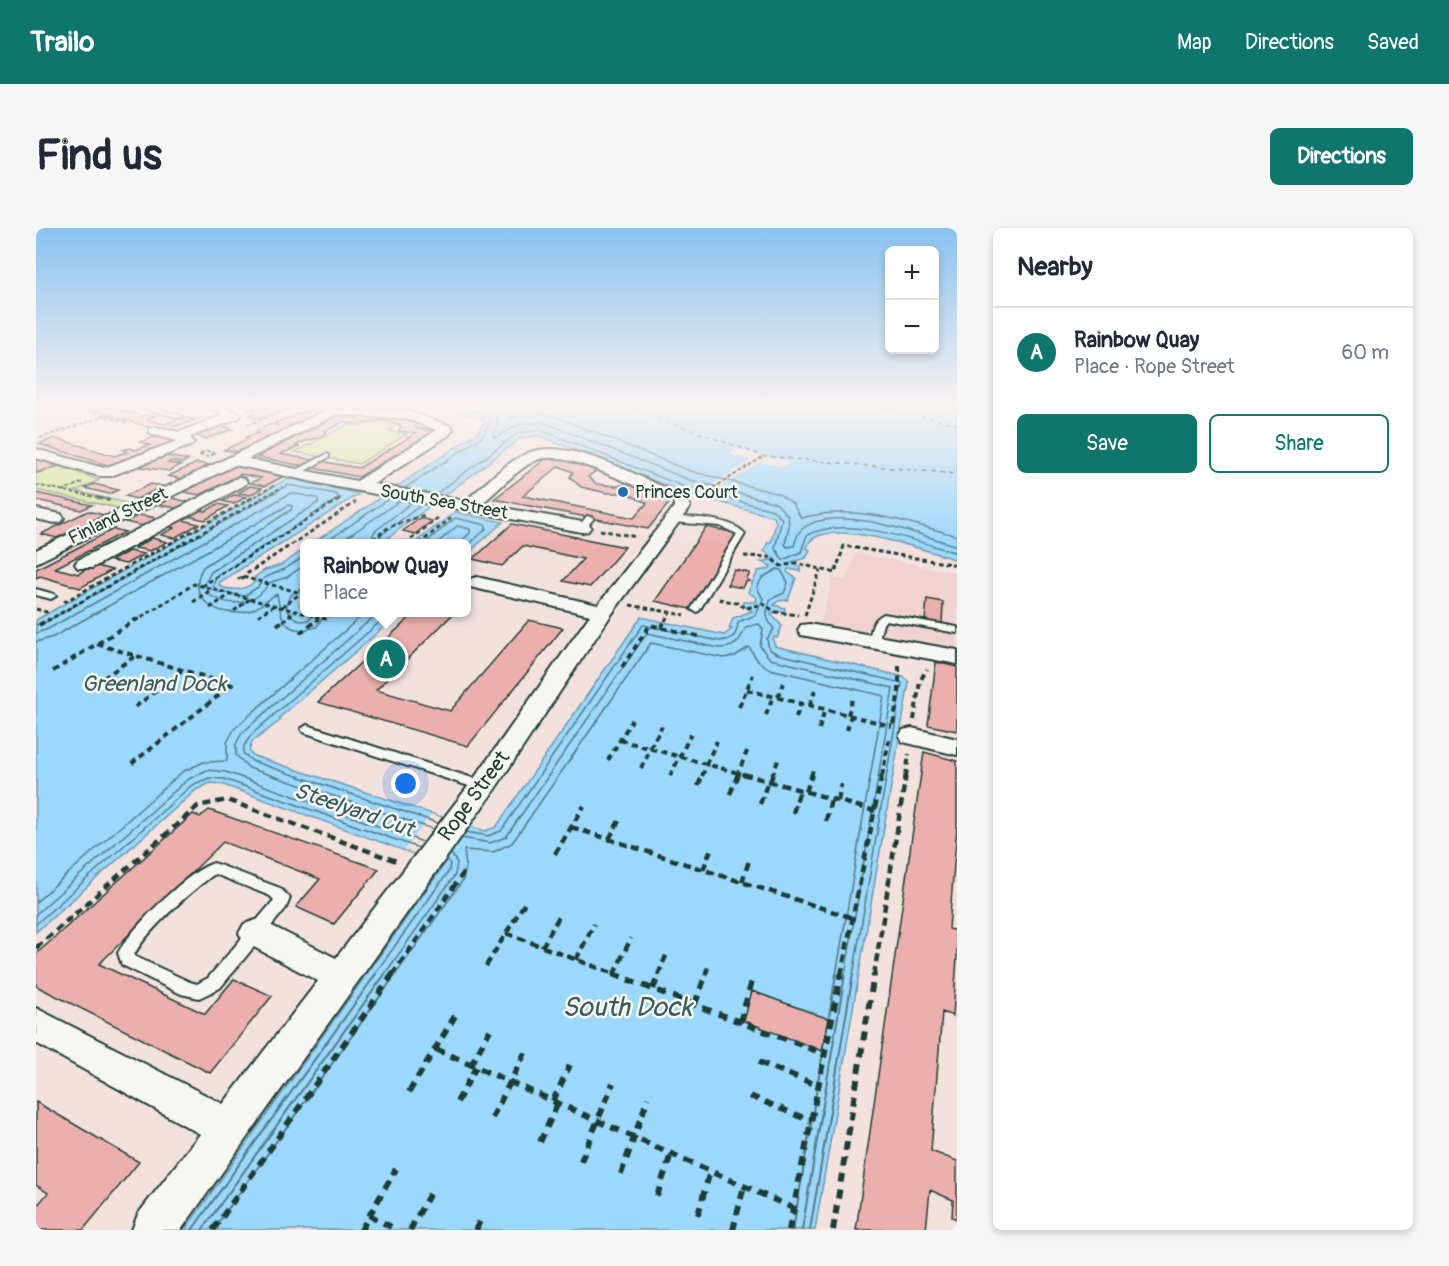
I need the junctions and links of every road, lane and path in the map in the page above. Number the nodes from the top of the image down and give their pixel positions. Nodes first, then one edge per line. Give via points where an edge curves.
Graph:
1 (164, 451) edge
2 (250, 451) edge
3 (417, 451) edge
4 (543, 451) edge
5 (554, 451) edge
6 (36, 453) edge
7 (327, 456) dead end
8 (764, 456) dead end
9 (233, 460) junction
10 (289, 479) junction
11 (161, 481) dead end
12 (239, 482) dead end
13 (82, 483) dead end
14 (181, 485) junction
15 (37, 486) edge
16 (62, 492) junction
17 (357, 492) junction
18 (682, 500) junction
19 (115, 502) dead end
20 (136, 506) junction
21 (439, 508) junction
22 (465, 513) junction
23 (36, 514) edge
24 (177, 515) junction
25 (591, 516) joint
26 (55, 518) dead end
27 (407, 520) dead end
28 (673, 520) junction
29 (372, 539) edge
30 (409, 539) edge
31 (424, 539) edge
32 (657, 540) junction
33 (38, 554) edge
34 (750, 557) dead end
35 (85, 564) dead end
36 (957, 564) edge
37 (820, 570) junction
38 (244, 577) edge
39 (244, 577) edge
40 (477, 583) dead end
41 (202, 586) junction
42 (213, 589) junction
43 (300, 591) edge
44 (36, 592) edge
45 (231, 594) junction
46 (300, 595) edge
47 (51, 596) dead end
48 (251, 599) junction
49 (193, 602) dead end
50 (274, 605) junction
51 (713, 606) dead end
52 (282, 607) junction
53 (613, 608) junction
54 (36, 609) edge
55 (210, 609) dead end
56 (234, 611) dead end
57 (296, 611) junction
58 (300, 612) edge
59 (692, 613) joint
60 (789, 613) dead end
61 (669, 614) junction
62 (258, 616) dead end
63 (320, 617) joint
64 (327, 617) edge
65 (807, 623) joint
66 (39, 625) dead end
67 (277, 625) dead end
68 (661, 628) junction
69 (957, 630) edge
70 (300, 633) dead end
71 (702, 637) dead end
72 (874, 641) junction
73 (96, 644) junction
74 (929, 652) junction
75 (135, 656) junction
76 (957, 657) edge
77 (622, 667) dead end
78 (183, 670) junction
79 (53, 671) dead end
80 (753, 675) dead end
81 (898, 675) dead end
82 (783, 683) dead end
83 (95, 684) dead end
84 (747, 690) junction
85 (815, 690) dead end
86 (775, 697) junction
87 (852, 700) dead end
88 (801, 703) junction
89 (810, 705) junction
90 (135, 707) dead end
91 (739, 707) dead end
92 (825, 709) junction
93 (849, 715) junction
94 (766, 716) dead end
95 (796, 717) dead end
96 (632, 720) dead end
97 (662, 726) dead end
98 (307, 729) dead end
99 (819, 729) dead end
100 (847, 730) dead end
101 (902, 731) junction
102 (691, 734) dead end
103 (620, 740) junction
104 (717, 741) dead end
105 (957, 747) edge
106 (651, 748) junction
107 (748, 750) dead end
108 (680, 757) junction
109 (779, 758) dead end
110 (608, 760) dead end
111 (707, 764) junction
112 (130, 765) dead end
113 (814, 767) dead end
114 (641, 768) dead end
115 (738, 773) junction
116 (670, 776) dead end
117 (769, 782) junction
118 (841, 784) dead end
119 (483, 786) junction
120 (698, 786) dead end
121 (800, 790) junction
122 (807, 792) junction
123 (730, 794) dead end
124 (831, 799) junction
125 (838, 801) junction
126 (760, 804) dead end
127 (584, 806) dead end
128 (875, 811) junction
129 (793, 813) dead end
130 (619, 821) dead end
131 (826, 821) dead end
132 (571, 827) junction
133 (609, 839) junction
134 (711, 849) dead end
135 (555, 854) dead end
136 (749, 861) dead end
137 (703, 870) junction
138 (464, 872) dead end
139 (742, 882) junction
140 (526, 901) dead end
141 (561, 913) dead end
142 (853, 918) junction
143 (594, 924) dead end
144 (256, 933) junction
145 (506, 933) junction
146 (631, 938) dead end
147 (542, 947) junction
148 (668, 951) dead end
149 (576, 960) junction
150 (709, 965) dead end
151 (486, 966) dead end
152 (614, 974) junction
153 (340, 976) junction
154 (752, 981) dead end
155 (653, 989) junction
156 (695, 1004) junction
157 (455, 1016) dead end
158 (740, 1022) junction
159 (36, 1024) edge
160 (490, 1030) dead end
161 (528, 1047) dead end
162 (436, 1049) junction
163 (825, 1054) junction
164 (759, 1062) dead end
165 (570, 1065) dead end
166 (473, 1066) junction
167 (510, 1082) junction
168 (613, 1083) dead end
169 (819, 1086) junction
170 (409, 1092) dead end
171 (750, 1096) dead end
172 (648, 1098) dead end
173 (457, 1102) dead end
174 (555, 1102) junction
175 (492, 1118) dead end
176 (598, 1121) junction
177 (811, 1121) junction
178 (229, 1128) junction
179 (634, 1137) junction
180 (540, 1142) dead end
181 (671, 1154) junction
182 (581, 1161) dead end
183 (396, 1169) dead end
184 (710, 1171) junction
185 (621, 1174) dead end
186 (744, 1186) junction
187 (430, 1192) dead end
188 (657, 1196) dead end
189 (793, 1208) junction
190 (369, 1215) junction
191 (698, 1215) dead end
192 (481, 1218) dead end
193 (154, 1230) edge
194 (213, 1230) edge
195 (361, 1230) edge
196 (397, 1230) edge
197 (410, 1230) edge
198 (476, 1230) edge
199 (734, 1230) edge
200 (789, 1230) edge
201 (833, 1230) edge

1 - 6 street via 105,473
2 - 9 street, Finland Street
3 - 17 street
4 - 22 street
5 - 18 street
7 - 10 lane
8 - 18 path
9 - 10 street, South Sea Street
9 - 14 street, Finland Street
10 - 17 street, South Sea Street
10 - 54 path via 46,612
10 - 66 path
11 - 14 street
12 - 24 street
13 - 16 path
14 - 20 street, Finland Street
15 - 16 path
16 - 19 path
17 - 21 street, South Sea Street via 390,492
17 - 38 path, bridge
17 - 41 path
18 - 28 street, Rope Street
20 - 24 street
20 - 33 street, Finland Street
21 - 22 street, South Sea Street
21 - 30 path
22 - 25 street, South Sea Street
22 - 31 path via 451,518
23 - 26 street
24 - 35 street
25 - 32 path
27 - 29 path
28 - 32 street, Rope Street
28 - 59 lane via 726,525 741,534
32 - 53 street, Rope Street
34 - 37 path via 769,557 782,566 795,563
36 - 37 path via 844,546 835,573
37 - 65 path
39 - 43 path, bridge
40 - 53 street
41 - 42 path
41 - 73 path via 194,584
42 - 45 path
42 - 49 path
44 - 47 lane
45 - 48 path
45 - 55 path
46 - 52 path
48 - 50 path
48 - 56 path
50 - 52 path
50 - 62 path
51 - 60 path via 719,599 750,607 763,604 773,613
52 - 57 path
53 - 61 path
53 - 119 street, Rope Street
57 - 58 path
57 - 67 path
59 - 61 path
61 - 68 path
63 - 64 path
63 - 70 path
65 - 72 street
68 - 71 path
68 - 77 path via 650,625
69 - 72 lane via 908,616 881,619
72 - 74 street
73 - 75 path
73 - 79 path
74 - 76 street
74 - 101 path via 927,670
75 - 78 path
75 - 83 path
78 - 90 path
78 - 112 path via 232,685
80 - 84 path
81 - 101 path
82 - 86 path
84 - 86 path
84 - 91 path
85 - 89 path
86 - 88 path
86 - 94 path
87 - 93 path
88 - 89 path
88 - 95 path
89 - 92 path
92 - 93 path
92 - 99 path
93 - 100 path
93 - 101 path
96 - 103 path
97 - 106 path
98 - 119 lane
101 - 105 street
101 - 128 path
101 - 201 path
102 - 108 path
103 - 106 path
103 - 110 path
104 - 111 path
106 - 108 path
106 - 114 path
107 - 115 path
108 - 111 path
108 - 116 path
109 - 117 path
111 - 115 path
111 - 120 path
113 - 122 path
115 - 117 path
115 - 123 path
117 - 121 path
117 - 126 path
118 - 125 path
119 - 153 street, Rope Street
121 - 122 path
121 - 129 path
122 - 124 path
124 - 125 path
124 - 131 path
125 - 128 path
127 - 132 path
128 - 142 path
130 - 133 path
132 - 133 path
132 - 135 path
133 - 137 path
134 - 137 path
136 - 139 path
137 - 139 path
138 - 194 path
139 - 142 path
140 - 145 path
141 - 147 path
142 - 163 path
143 - 149 path
144 - 144 lane via 214,983 199,991 128,960 126,955 141,934 201,875 214,868 280,894 281,904
144 - 153 street
145 - 147 path
145 - 151 path
146 - 152 path
147 - 149 path
148 - 155 path
149 - 152 path
150 - 156 path
152 - 155 path
153 - 178 street, Rope Street
154 - 158 path
155 - 156 path
156 - 158 path
157 - 162 path
158 - 163 path
159 - 178 street
160 - 166 path
161 - 167 path
162 - 166 path
162 - 170 path
163 - 169 path
164 - 169 path
165 - 174 path
166 - 167 path
166 - 173 path
167 - 174 path
167 - 175 path
168 - 176 path
169 - 177 path
171 - 177 path
172 - 179 path
174 - 176 path
174 - 180 path
176 - 179 path
176 - 182 path
177 - 189 path
178 - 193 street, Rope Street
179 - 181 path
179 - 185 path
181 - 184 path
181 - 188 path
183 - 190 path
184 - 186 path
184 - 191 path
186 - 189 path
186 - 199 path
187 - 197 path
189 - 200 path
190 - 195 path
190 - 196 path
192 - 198 path

